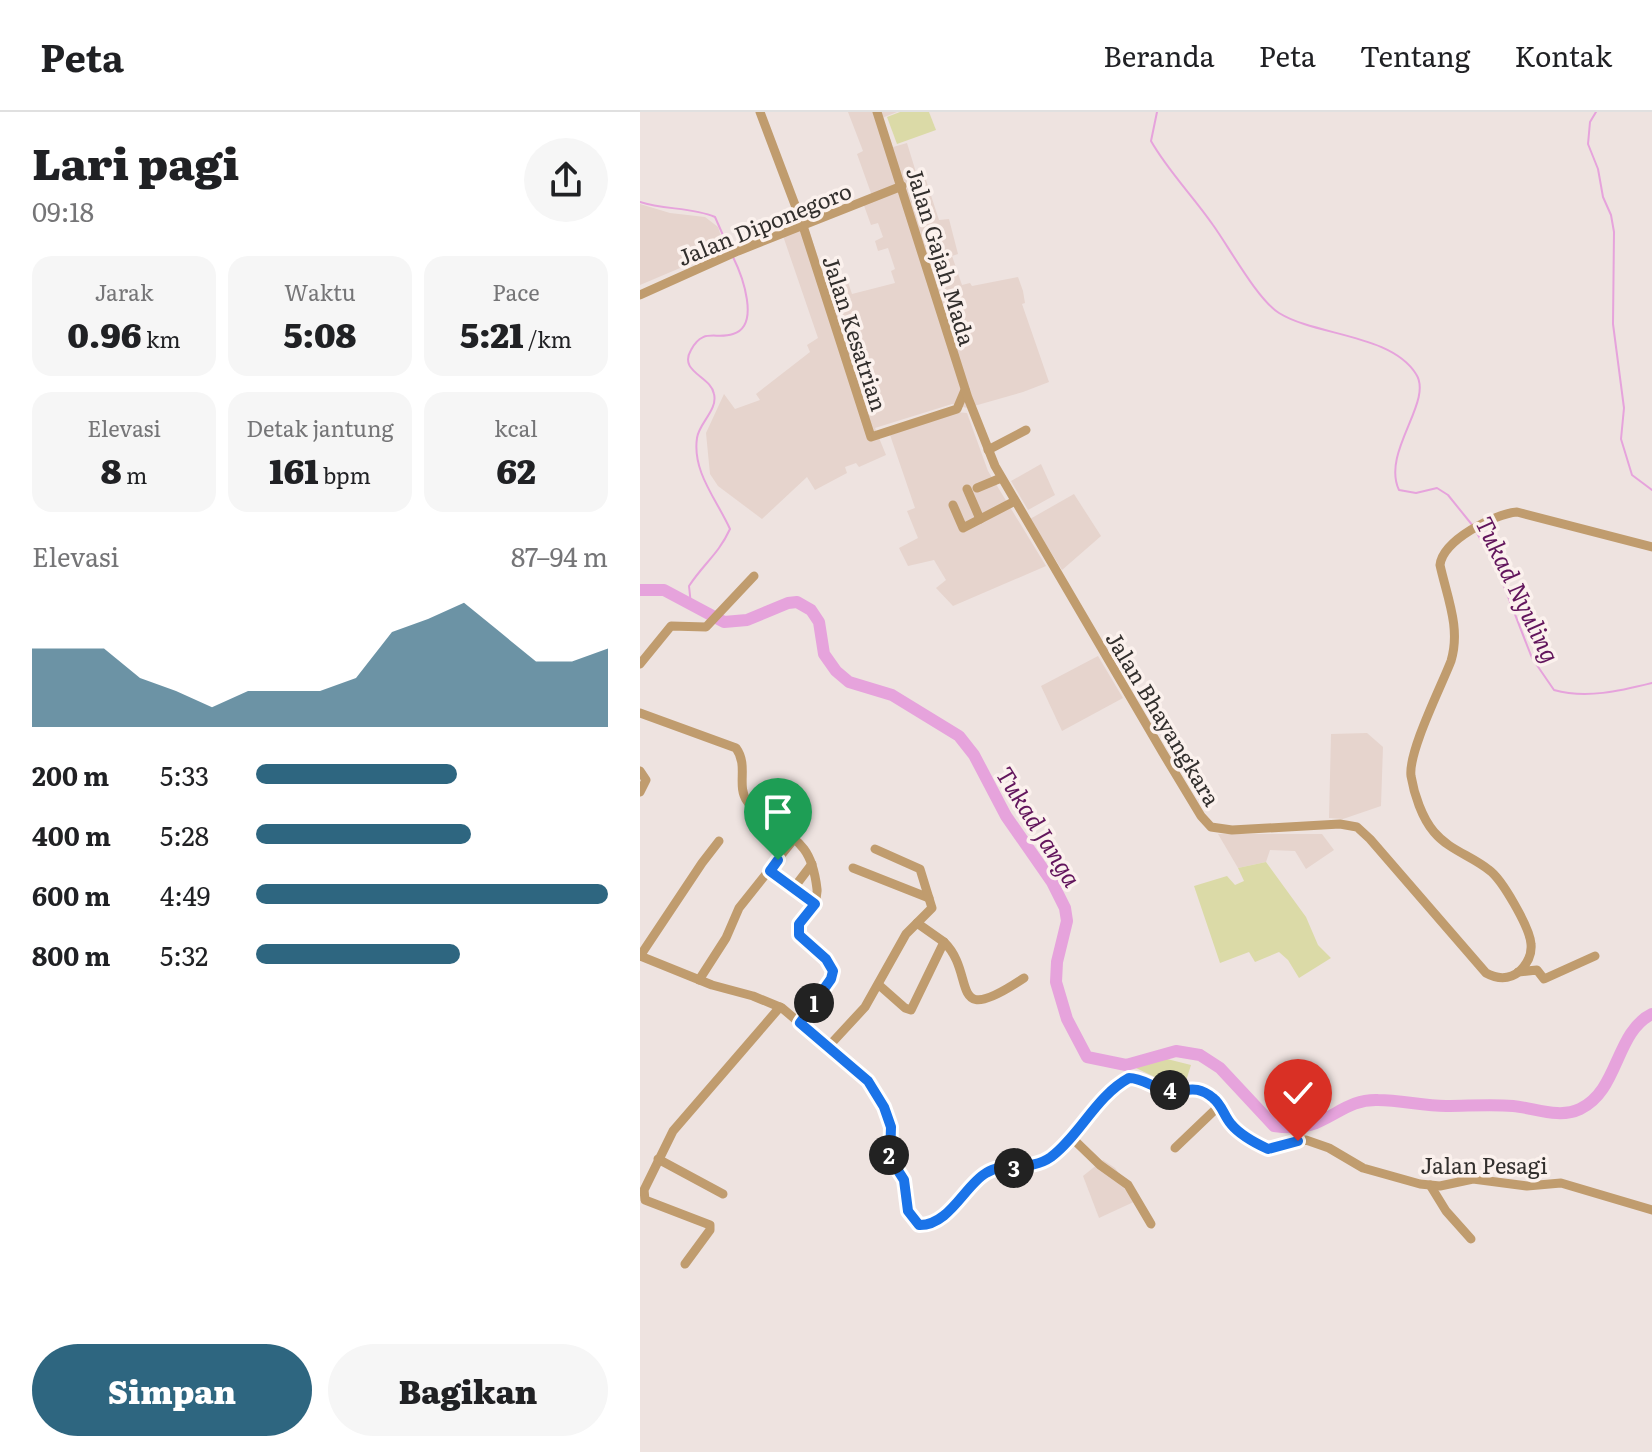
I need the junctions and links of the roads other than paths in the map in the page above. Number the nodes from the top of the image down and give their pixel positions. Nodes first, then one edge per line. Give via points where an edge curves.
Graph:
1 (760, 112) edge
2 (877, 112) edge
3 (902, 186) junction
4 (803, 226) junction
5 (640, 295) edge
6 (965, 390) junction
7 (957, 409) junction
8 (973, 411) junction
9 (1026, 430) dead end
10 (988, 450) junction
11 (1001, 478) junction
12 (1015, 501) junction
13 (953, 505) dead end
14 (980, 519) junction
15 (1652, 547) edge
16 (754, 576) dead end
17 (640, 664) edge
18 (640, 713) edge
19 (640, 771) edge
20 (640, 792) edge
21 (794, 839) junction
22 (719, 841) dead end
23 (875, 849) dead end
24 (812, 864) junction
25 (853, 868) dead end
26 (770, 871) junction
27 (793, 889) junction
28 (929, 898) junction
29 (815, 904) junction
30 (917, 923) junction
31 (944, 942) junction
32 (640, 956) edge
33 (1595, 956) dead end
34 (1518, 972) junction
35 (1024, 978) dead end
36 (699, 980) junction
37 (879, 985) junction
38 (780, 1007) junction
39 (800, 1023) junction
40 (828, 1047) junction
41 (1220, 1105) junction
42 (1071, 1137) junction
43 (1175, 1148) dead end
44 (658, 1159) junction
45 (1430, 1185) junction
46 (723, 1194) dead end
47 (1652, 1210) edge
48 (1151, 1224) dead end
49 (1471, 1239) dead end
50 (685, 1264) dead end

1 - 4 street
2 - 3 street, Jalan Gajah Mada
3 - 4 street, Jalan Diponegoro
3 - 6 street, Jalan Gajah Mada
4 - 5 street, Jalan Diponegoro
4 - 7 street, Jalan Kesatrian via 871,437
6 - 7 street
6 - 8 street, Jalan Gajah Mada
7 - 8 street
8 - 10 street, Jalan Bhayangkara
9 - 10 street
10 - 11 street, Jalan Bhayangkara
11 - 12 street, Jalan Bhayangkara
11 - 14 street via 972,488
12 - 14 street
12 - 34 street, Jalan Bhayangkara via 1209,826 1357,827 1486,973 1500,978
13 - 14 street via 963,528
15 - 34 street via 1510,512 1482,524 1443,555 1440,565 1455,645 1413,758 1412,778 1431,828 1442,841 1493,873 1525,925 1532,947
16 - 17 street via 703,627 671,626
18 - 21 street via 736,748 743,761 746,800
19 - 20 street via 646,780
21 - 24 street via 808,851
21 - 26 street
22 - 32 street
23 - 28 street via 920,869
24 - 27 street
24 - 29 street
25 - 28 street
26 - 27 street
26 - 36 street via 735,915
27 - 29 street
28 - 30 street via 931,910
29 - 39 street via 797,931 826,959 833,975
30 - 31 street
30 - 37 street
31 - 35 street via 973,999 995,996
31 - 37 street via 911,1010
32 - 36 street, Jalan Pesagi
33 - 34 street via 1544,979 1537,970
36 - 38 street, Jalan Pesagi
37 - 40 street
38 - 39 street, Jalan Pesagi
38 - 44 street via 673,1131
39 - 40 street, Jalan Pesagi
40 - 42 street, Jalan Pesagi via 868,1081 884,1107 891,1127 890,1158 904,1180 908,1211 919,1225 949,1210 988,1171 1039,1163
41 - 42 street, Jalan Pesagi via 1197,1089 1167,1090 1129,1078
41 - 43 street
41 - 45 street, Jalan Pesagi via 1232,1126 1268,1149 1313,1141 1363,1168
42 - 48 street via 1128,1185
44 - 46 street
44 - 50 street via 645,1200 710,1225
45 - 47 street, Jalan Pesagi via 1473,1179 1527,1186 1561,1183
45 - 49 street

